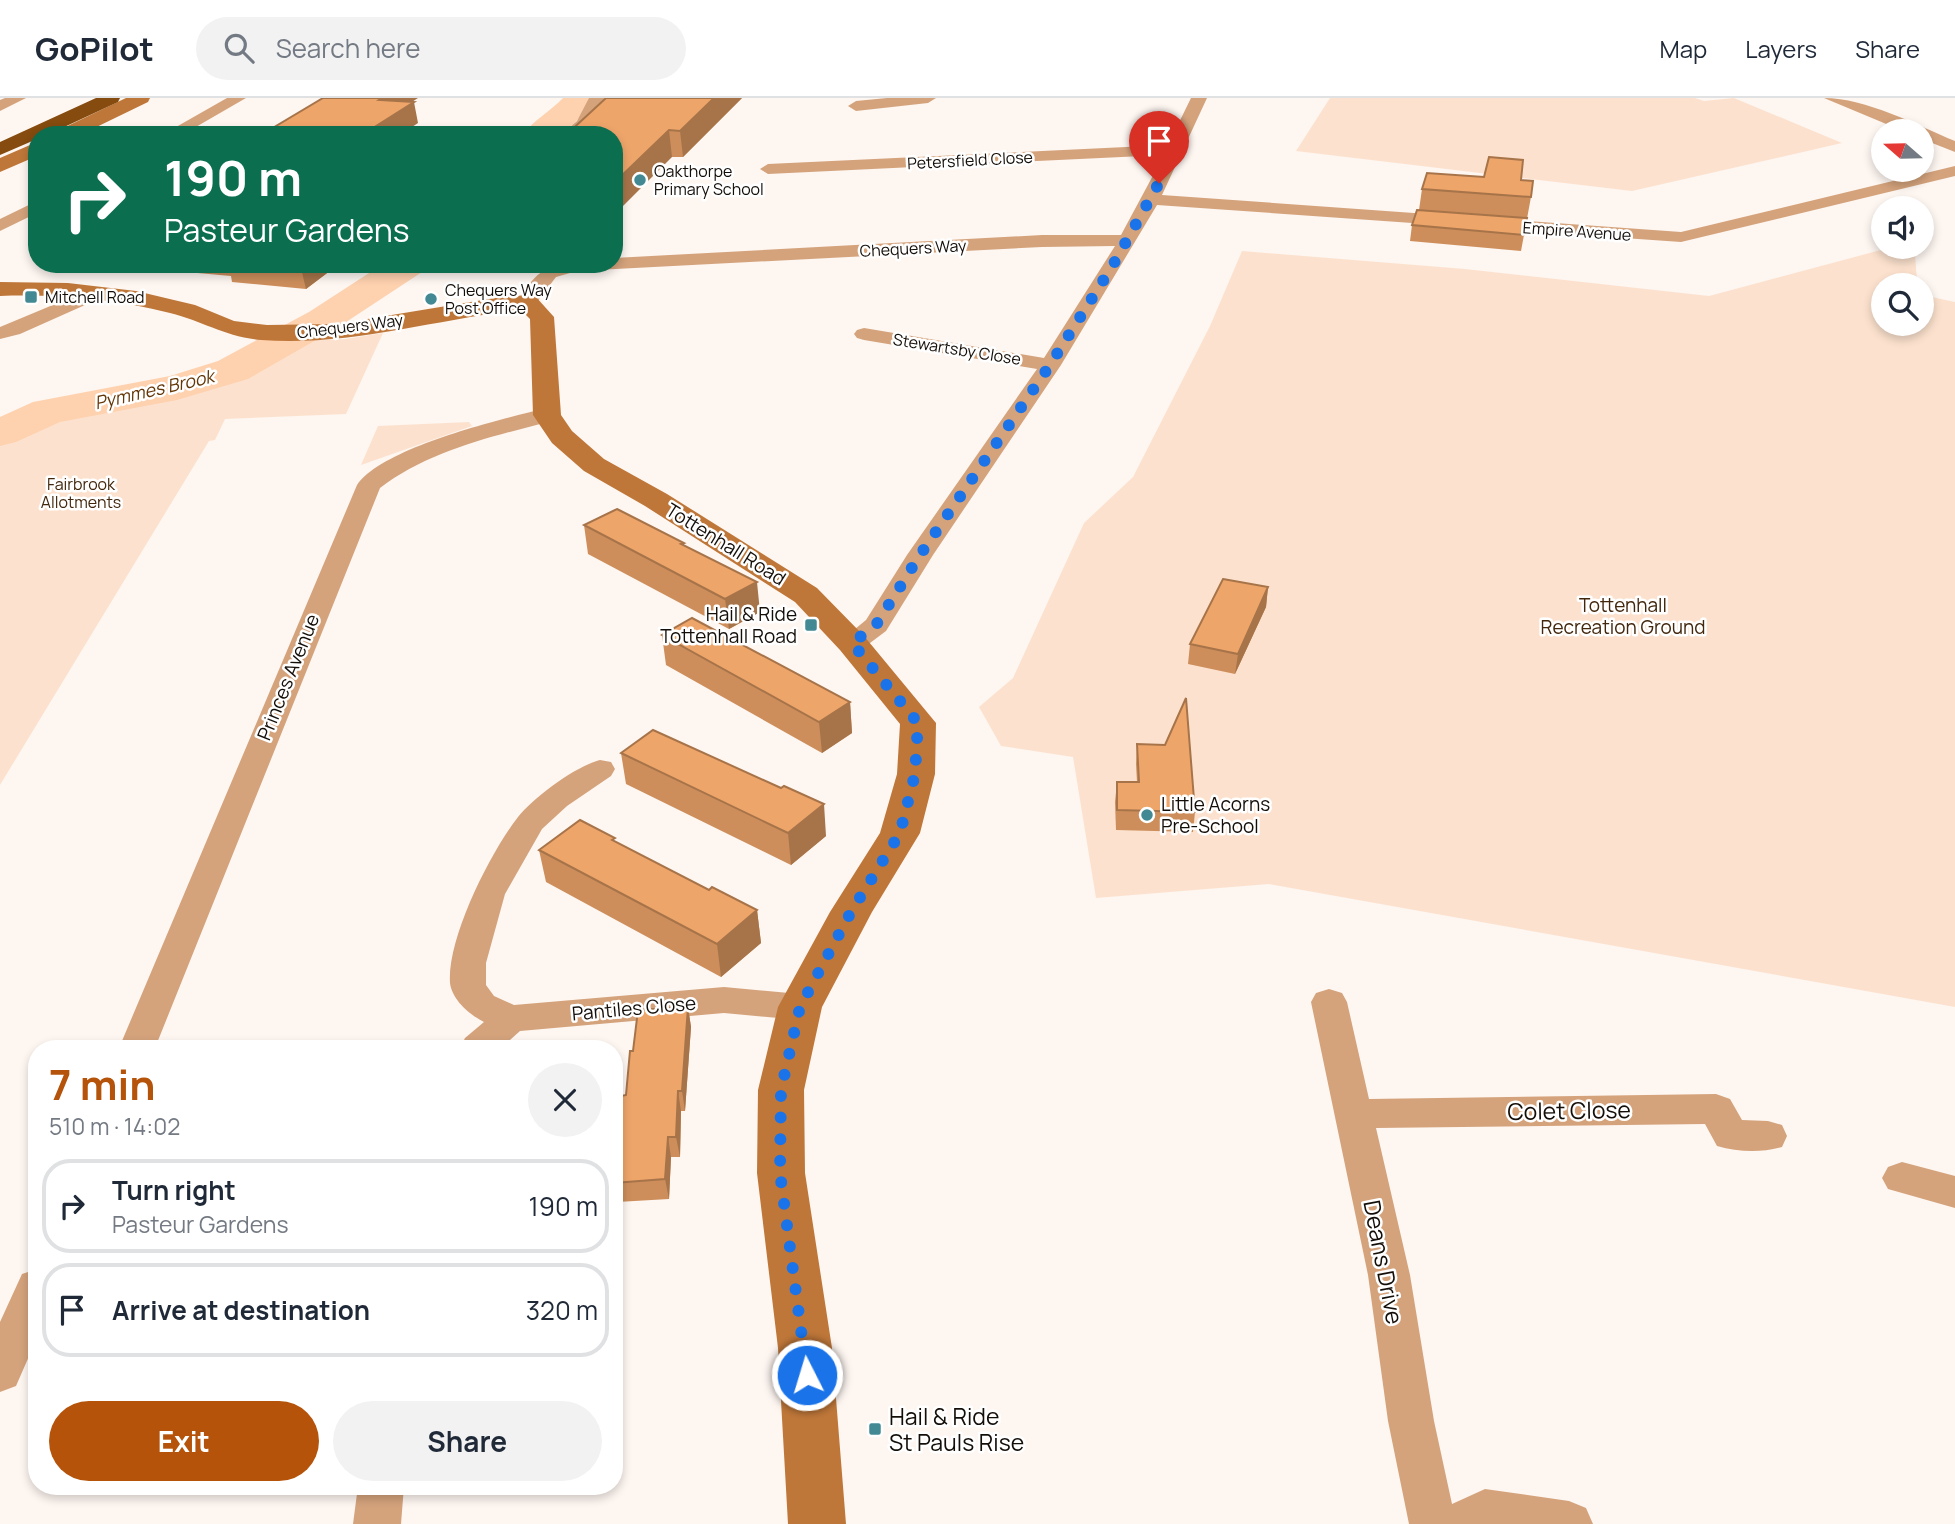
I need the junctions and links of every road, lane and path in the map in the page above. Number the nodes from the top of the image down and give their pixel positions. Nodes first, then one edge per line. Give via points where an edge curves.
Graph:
1 (82, 98) edge
2 (111, 98) edge
3 (141, 98) edge
4 (238, 98) edge
5 (597, 98) edge
6 (928, 98) edge
7 (1199, 98) edge
8 (1832, 98) edge
9 (25, 103) edge
10 (0, 106) edge
11 (856, 106) dead end
12 (1886, 119) edge
13 (0, 121) edge
14 (50, 126) edge
15 (83, 126) edge
16 (187, 126) edge
17 (580, 126) edge
18 (0, 134) edge
19 (28, 136) edge
20 (1934, 138) edge
21 (1955, 147) edge
22 (0, 149) edge
23 (1172, 150) junction
24 (28, 152) edge
25 (0, 166) edge
26 (768, 169) dead end
27 (1955, 170) edge
28 (1151, 199) junction
29 (28, 211) edge
30 (0, 226) edge
31 (1127, 240) junction
32 (623, 264) edge
33 (550, 273) edge
34 (532, 283) junction
35 (0, 289) edge
36 (96, 293) junction
37 (0, 333) edge
38 (864, 334) dead end
39 (1050, 365) junction
40 (547, 415) junction
41 (852, 643) junction
42 (600, 769) dead end
43 (1329, 1002) dead end
44 (800, 1007) junction
45 (495, 1012) junction
46 (139, 1040) edge
47 (481, 1040) edge
48 (1355, 1114) junction
49 (1768, 1136) dead end
50 (1902, 1178) dead end
51 (1955, 1192) edge
52 (28, 1308) edge
53 (0, 1372) edge
54 (380, 1495) edge
55 (377, 1524) edge
56 (817, 1524) edge
57 (1433, 1524) edge
58 (1461, 1524) edge
59 (1569, 1524) edge

1 - 18 highway
2 - 14 highway
3 - 15 street
4 - 16 street
5 - 17 street
6 - 11 street
7 - 23 street
8 - 12 street
9 - 10 street
9 - 13 highway
19 - 22 highway
20 - 21 street
23 - 26 street, Petersfield Close
23 - 28 street
24 - 25 street
27 - 28 street, Empire Avenue via 1681,237
28 - 31 street
29 - 30 street
31 - 32 street, Chequers Way
31 - 39 street
33 - 34 street, Chequers Way
34 - 36 street, Chequers Way via 484,305 309,334 226,326 187,309
34 - 40 street via 542,317
35 - 36 street, Chequers Way
36 - 37 street
38 - 39 street, Stewartsby Close
39 - 41 street via 876,625
40 - 41 street, Tottenhall Road via 562,437 594,465 806,595
40 - 46 street, Princes Avenue via 409,459 369,485
41 - 44 street, Tottenhall Road via 918,723 915,774 900,833
42 - 45 street via 530,823 488,894 469,963 468,986
43 - 48 street, Deans Drive
44 - 45 street, Pantiles Close via 724,1000
44 - 56 street, Tottenhall Road via 781,1090 780,1173 805,1349
45 - 47 street
48 - 49 street, Colet Close via 1716,1109 1731,1135
48 - 57 street, Deans Drive
50 - 51 street
52 - 53 street
54 - 55 street
58 - 59 street via 1485,1512

